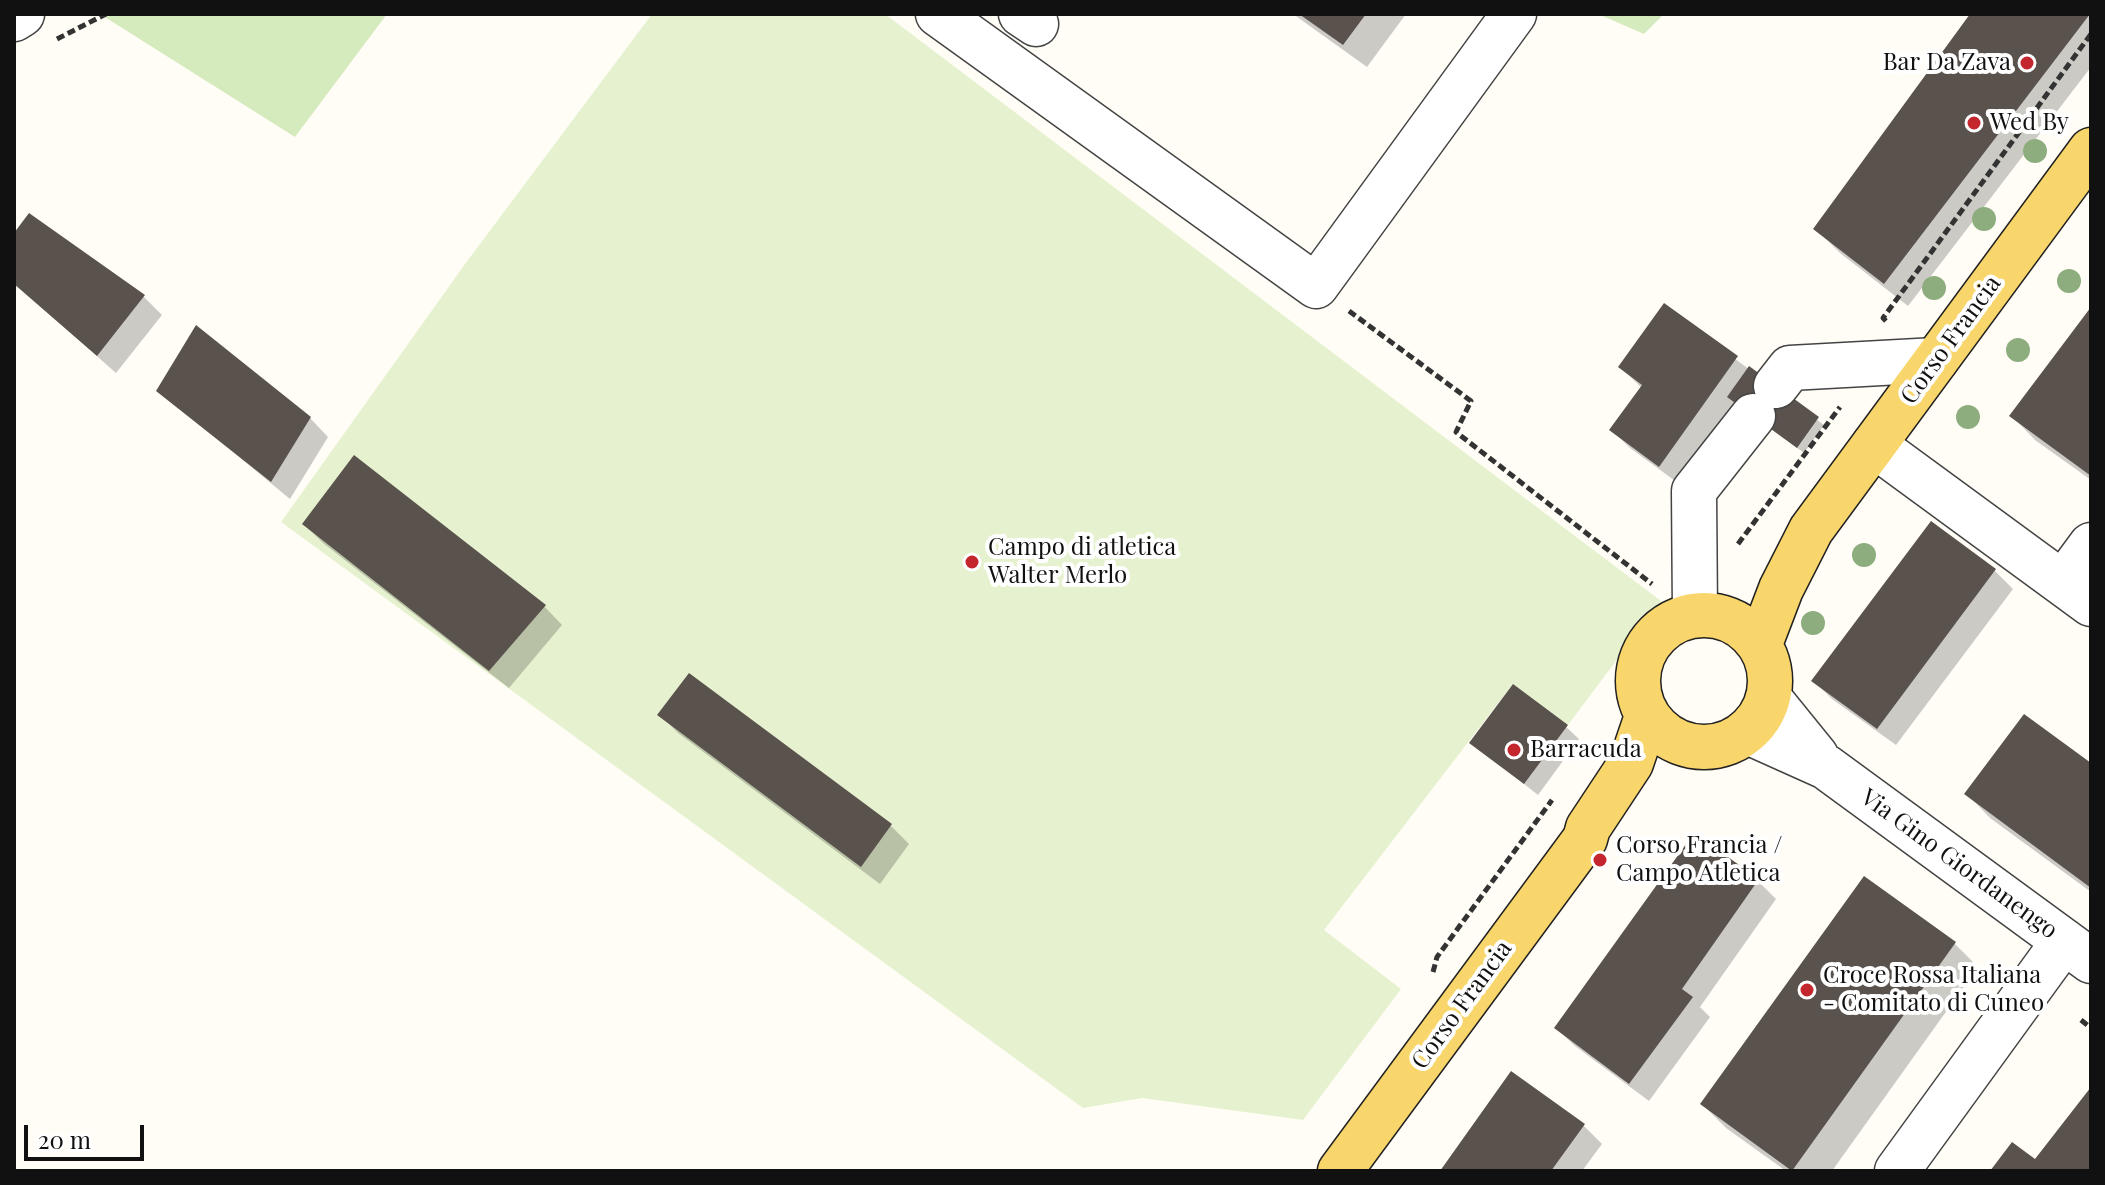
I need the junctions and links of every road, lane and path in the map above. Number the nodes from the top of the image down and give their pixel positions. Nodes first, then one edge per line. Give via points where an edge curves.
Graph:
1 (22, 14) edge
2 (938, 14) edge
3 (1514, 14) edge
4 (14, 19) edge
5 (2091, 34) edge
6 (2091, 150) edge
7 (1316, 286) junction
8 (1883, 318) dead end
9 (1936, 360) junction
10 (1874, 445) junction
11 (1811, 530) junction
12 (2091, 545) edge
13 (1659, 588) dead end
14 (2077, 593) edge
15 (1704, 615) junction
16 (1760, 644) junction
17 (1758, 715) junction
18 (1647, 716) junction
19 (1691, 746) junction
20 (1585, 839) junction
21 (2078, 951) edge
22 (2081, 1020) dead end
23 (2091, 1028) edge
24 (1340, 1171) edge
25 (1897, 1171) edge

1 - 4 street
2 - 7 street
3 - 7 street
5 - 8 path
6 - 9 main road, Corso Francia
7 - 13 path via 1471,401 1456,432
9 - 10 main road, Corso Francia
9 - 15 street via 1790,368 1694,491
10 - 11 main road, Corso Francia
10 - 14 street
11 - 15 main road, Corso Francia via 1765,576
11 - 16 main road, Corso Francia
12 - 14 street
15 - 16 main road via 1731,620
15 - 18 main road via 1663,628 1642,657 1638,684
16 - 17 main road via 1768,660
17 - 19 main road via 1711,747
17 - 21 street, Via Gino Giordanengo
18 - 19 main road via 1672,739
18 - 20 main road, Corso Francia via 1631,763
19 - 20 main road, Corso Francia via 1645,774
20 - 24 main road, Corso Francia
21 - 25 street
22 - 23 path

